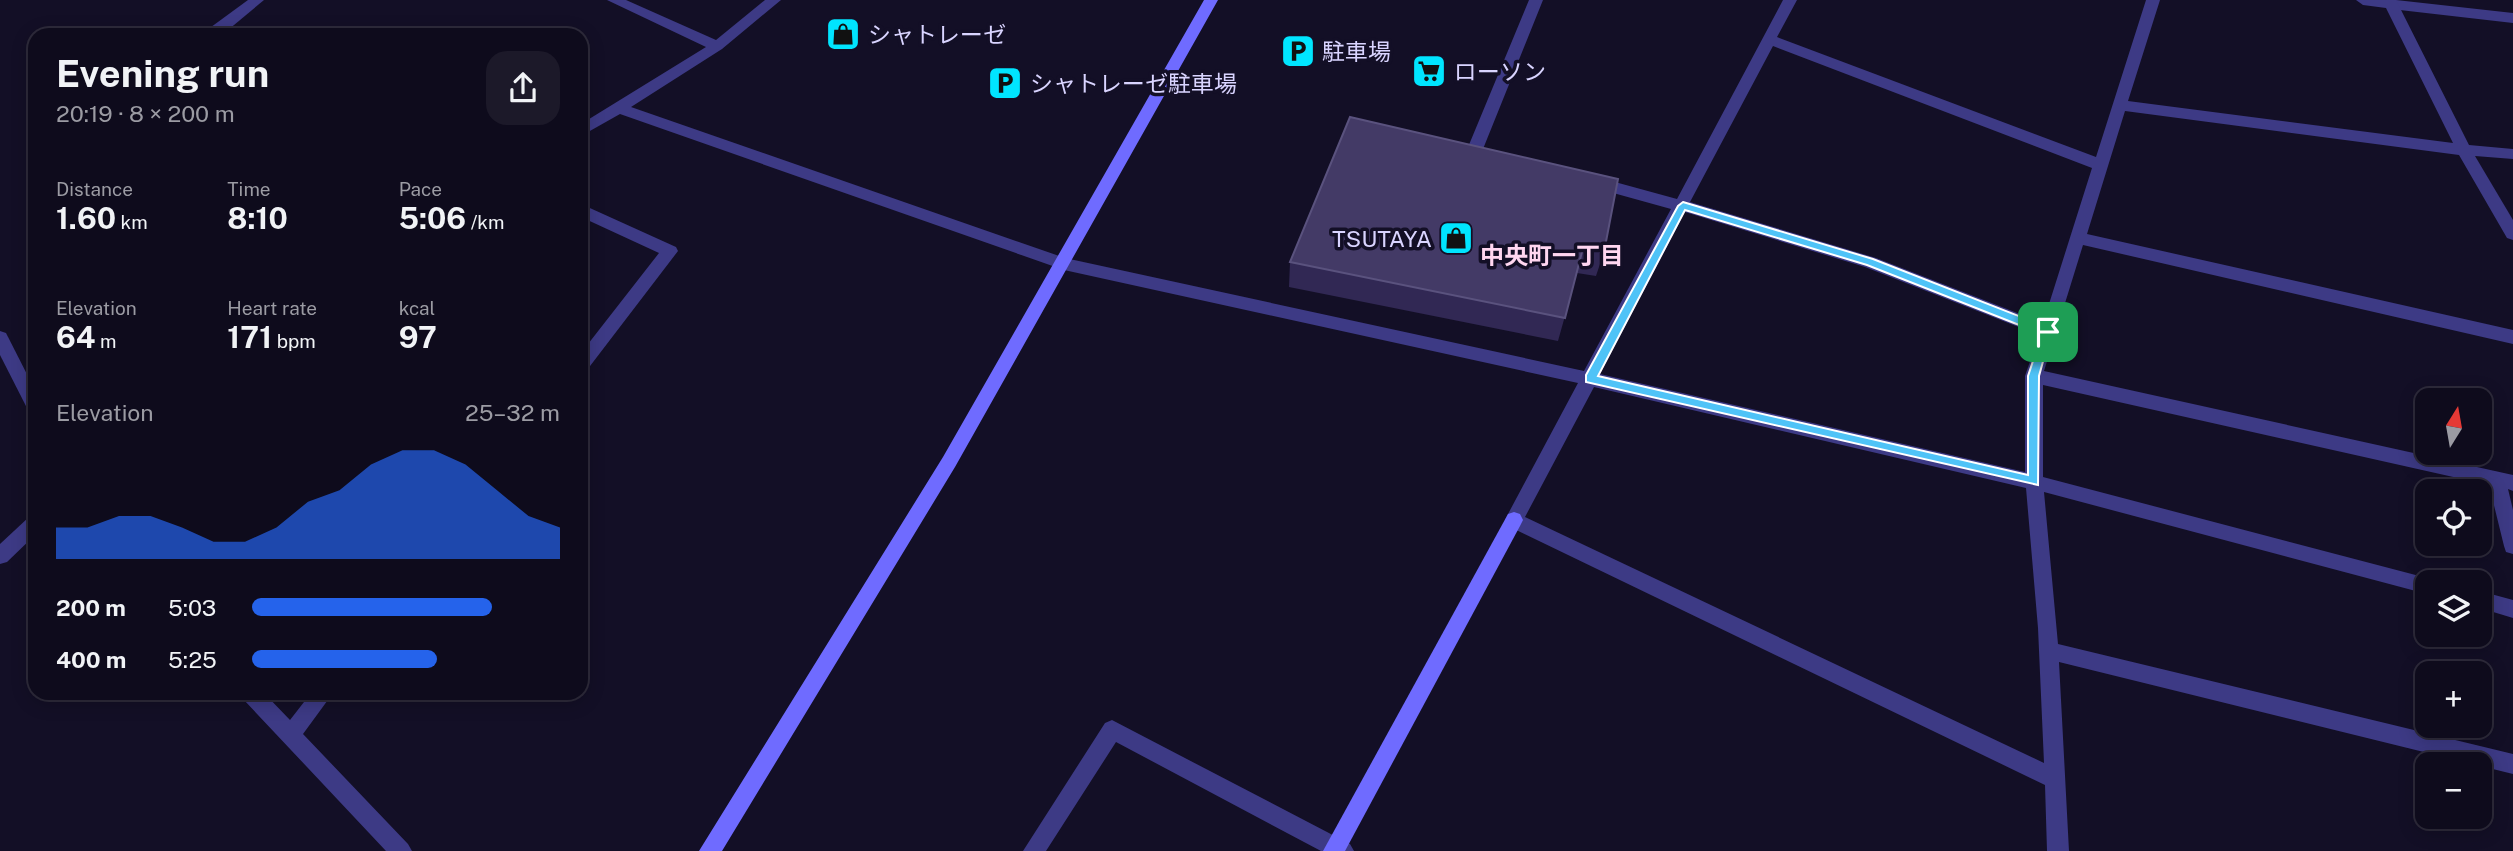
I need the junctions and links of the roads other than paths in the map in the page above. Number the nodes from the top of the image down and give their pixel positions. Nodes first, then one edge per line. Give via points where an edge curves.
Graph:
1 (257, 0) edge
2 (614, 0) edge
3 (774, 0) edge
4 (1211, 0) edge
5 (1536, 0) edge
6 (1790, 0) edge
7 (2153, 0) edge
8 (2363, 0) edge
9 (2390, 2) edge
10 (2513, 18) edge
11 (219, 28) edge
12 (1769, 40) junction
13 (717, 46) junction
14 (2120, 105) junction
15 (619, 108) junction
16 (588, 127) edge
17 (2464, 150) junction
18 (2513, 154) edge
19 (1500, 159) edge
20 (2101, 165) junction
21 (1578, 179) edge
22 (1683, 206) junction
23 (588, 213) edge
24 (2513, 234) edge
25 (2077, 238) junction
26 (1064, 264) junction
27 (2048, 332) junction
28 (2513, 337) edge
29 (0, 338) edge
30 (588, 356) edge
31 (2034, 376) junction
32 (1590, 379) junction
33 (28, 393) edge
34 (2504, 481) edge
35 (2034, 482) junction
36 (1514, 520) junction
37 (28, 530) edge
38 (2513, 546) edge
39 (0, 556) edge
40 (2415, 583) edge
41 (2492, 603) edge
42 (2513, 609) edge
43 (2050, 651) junction
44 (257, 700) edge
45 (318, 700) edge
46 (290, 736) junction
47 (2513, 764) edge
48 (2055, 779) junction
49 (1338, 850) edge
50 (401, 851) edge
51 (710, 851) edge
52 (1034, 851) edge
53 (2058, 851) edge

1 - 11 street
2 - 13 street
3 - 13 street
4 - 26 street
5 - 19 street via 1474,152
6 - 12 street
7 - 14 street
8 - 9 street
9 - 10 street
9 - 17 street
12 - 20 street
12 - 22 street
13 - 15 street
14 - 17 street
14 - 20 street
15 - 16 street
15 - 26 street
17 - 18 street
17 - 24 street
20 - 25 street
21 - 22 street
22 - 27 street via 1870,262
22 - 32 street
23 - 30 street via 670,251
25 - 27 street
25 - 28 street
26 - 32 street
26 - 51 street via 949,462
27 - 31 street
29 - 33 street
31 - 34 street
31 - 35 street
32 - 35 street
32 - 36 street
34 - 38 street
35 - 40 street
35 - 43 street
36 - 48 street
36 - 49 street
37 - 39 street
41 - 42 street
43 - 47 street
43 - 48 street
44 - 46 street
45 - 46 street
46 - 50 street
48 - 53 street
49 - 52 street via 1112,730

